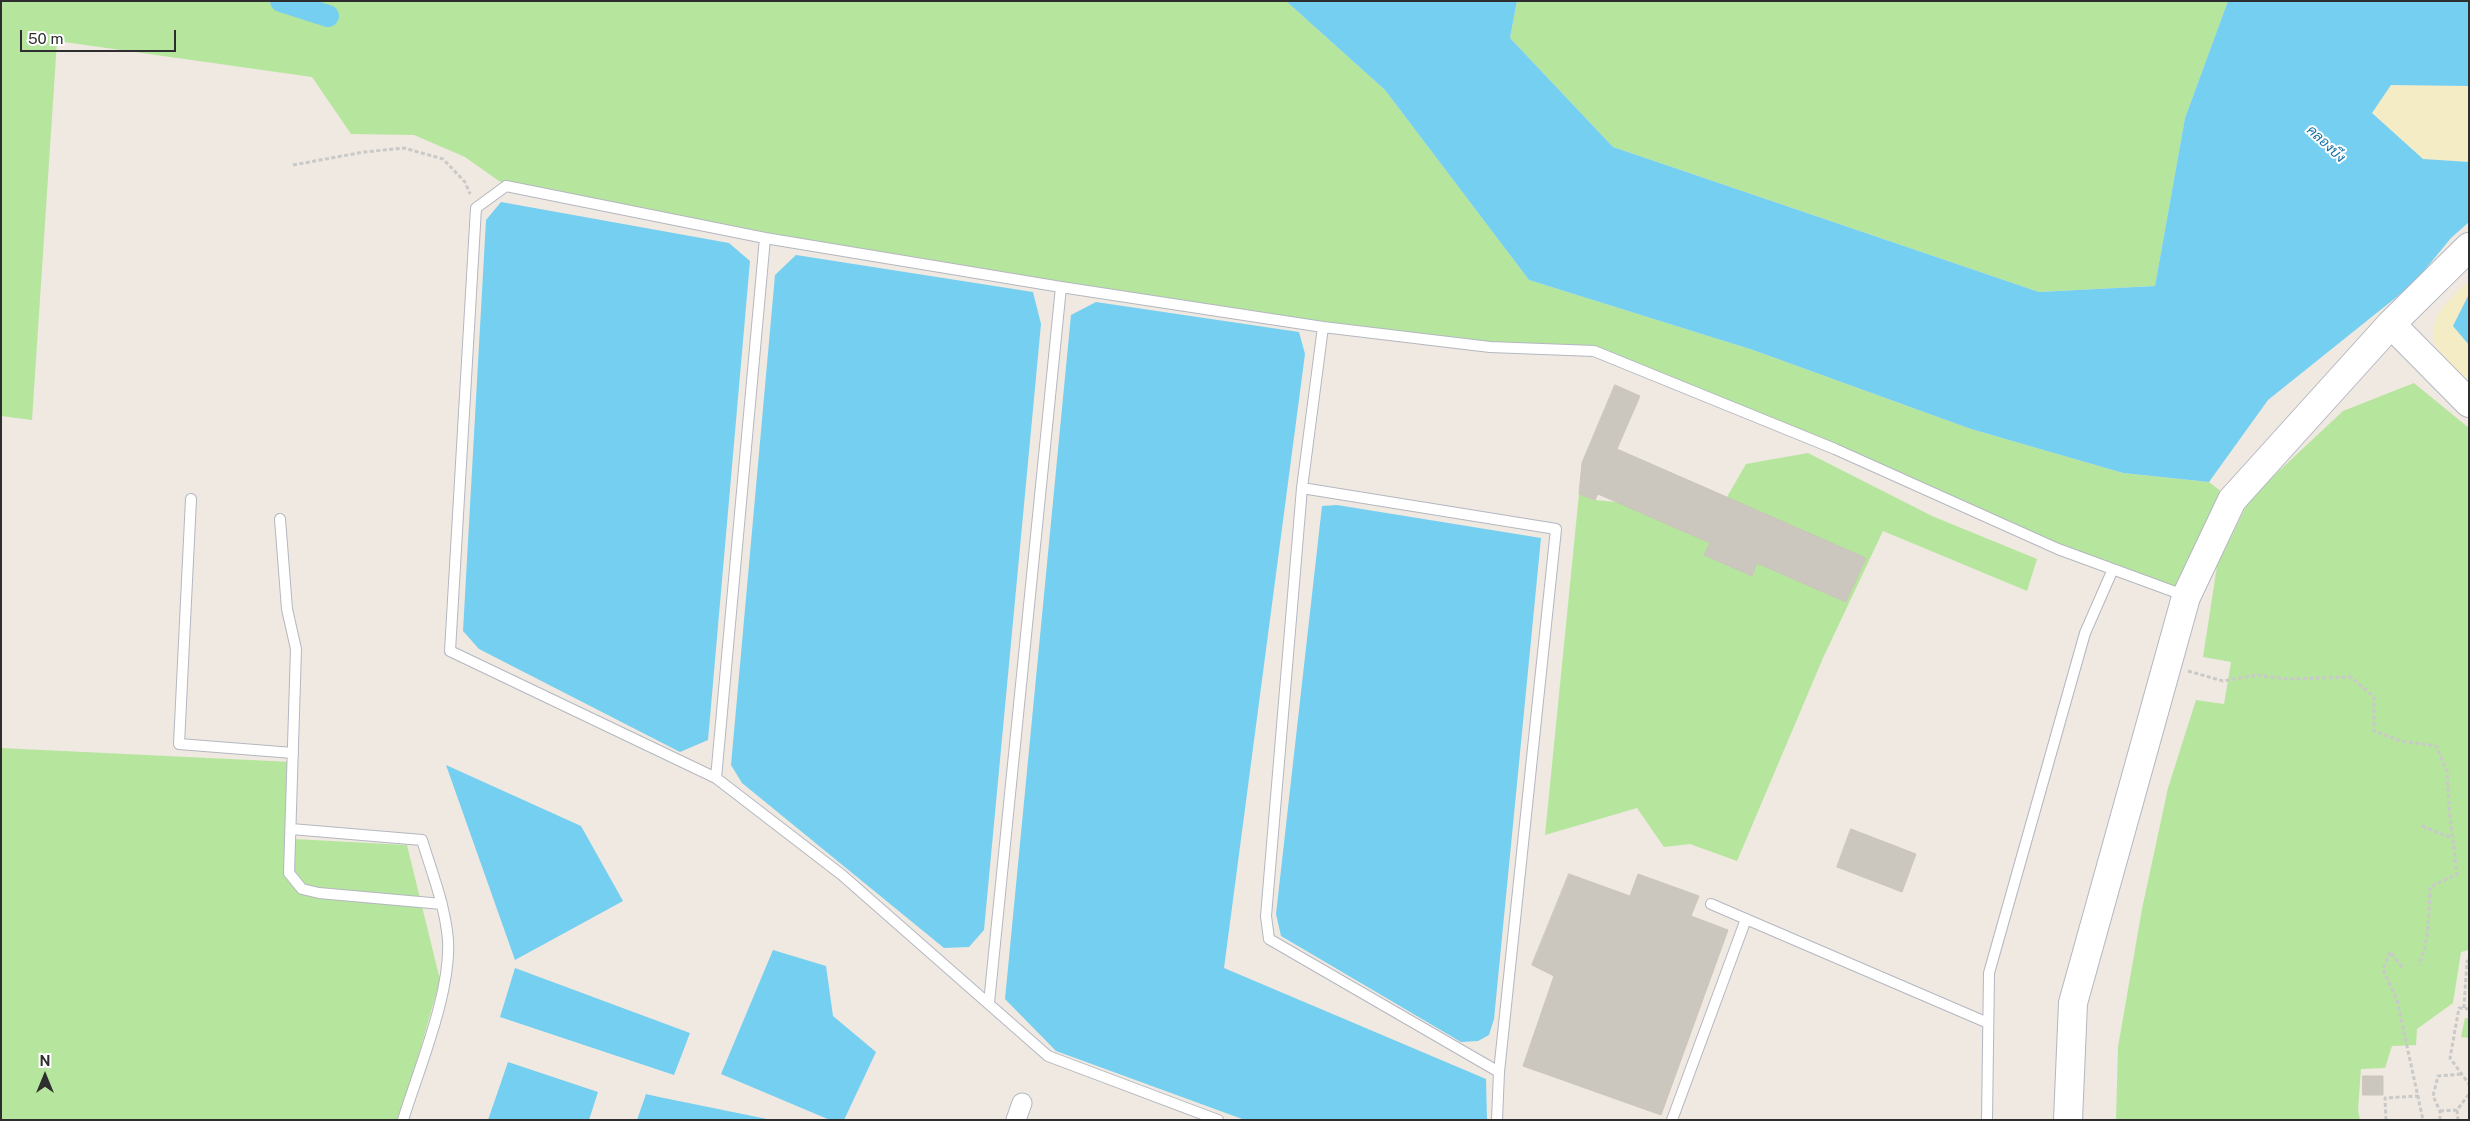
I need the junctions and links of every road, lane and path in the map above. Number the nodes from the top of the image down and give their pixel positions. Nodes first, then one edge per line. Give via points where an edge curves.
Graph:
1 (293, 165) dead end
2 (476, 208) junction
3 (766, 238) junction
4 (2469, 246) edge
5 (1061, 287) junction
6 (2391, 324) junction
7 (1322, 327) junction
8 (2469, 403) edge
9 (1302, 488) junction
10 (191, 499) dead end
11 (280, 519) dead end
12 (2113, 569) junction
13 (2186, 597) junction
14 (2202, 673) dead end
15 (293, 753) junction
16 (716, 778) junction
17 (2422, 826) dead end
18 (291, 829) junction
19 (2452, 838) junction
20 (442, 904) junction
21 (1711, 904) dead end
22 (1746, 919) junction
23 (2469, 964) edge
24 (2419, 965) dead end
25 (2402, 967) dead end
26 (2467, 992) edge
27 (989, 1003) junction
28 (2464, 1008) junction
29 (2469, 1008) edge
30 (1988, 1023) junction
31 (1499, 1072) junction
32 (2462, 1074) junction
33 (2469, 1084) edge
34 (2469, 1094) edge
35 (2418, 1096) junction
36 (2457, 1110) junction
37 (2440, 1111) junction
38 (403, 1120) edge
39 (1218, 1120) edge
40 (1497, 1120) edge
41 (1672, 1120) edge
42 (1987, 1120) edge
43 (2068, 1120) edge
44 (2386, 1120) edge
45 (2423, 1120) edge
46 (2440, 1120) edge
47 (2458, 1120) edge

1 - 2 path via 404,148 443,159 466,182
2 - 3 lane via 506,186
2 - 16 lane via 450,651
3 - 5 lane
3 - 16 lane
4 - 6 street
5 - 7 lane
5 - 27 lane
6 - 8 street
6 - 13 street via 2232,500
7 - 9 lane
7 - 12 lane via 1490,347 1594,351 1835,449 2058,549
9 - 31 lane via 1266,916 1269,939
9 - 31 lane via 1556,529
10 - 15 lane via 179,744
11 - 15 lane via 287,609 296,649
12 - 13 lane
12 - 30 lane via 2085,633 1989,973
13 - 43 street via 2073,1003
14 - 19 path via 2223,681 2257,675 2288,679 2351,677 2374,697 2374,732 2401,741 2436,746 2447,771
15 - 18 lane
16 - 27 lane via 842,875
17 - 19 path
18 - 20 lane via 422,840
18 - 20 lane via 289,873 302,889
19 - 24 path via 2457,874 2430,887 2430,914
20 - 38 lane via 448,940 445,987
21 - 22 lane
22 - 30 lane
22 - 41 lane
23 - 26 path via 2467,961
25 - 35 path via 2390,952 2383,970 2397,1000
26 - 28 path
27 - 39 lane via 1048,1056
28 - 29 path
28 - 32 path via 2460,1008 2450,1058
30 - 42 lane
31 - 40 lane
32 - 33 path
32 - 37 path via 2438,1076 2432,1096
34 - 36 path
35 - 44 path via 2385,1098
35 - 45 path
36 - 37 path
36 - 47 path
37 - 46 path

